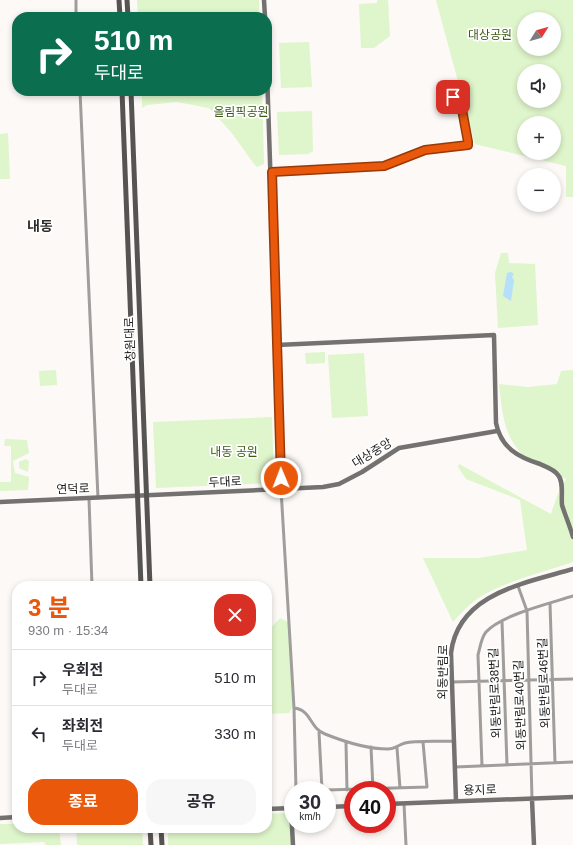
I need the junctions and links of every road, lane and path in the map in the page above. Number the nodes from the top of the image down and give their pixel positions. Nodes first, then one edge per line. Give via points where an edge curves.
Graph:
1 (76, 0) edge
2 (119, 0) edge
3 (128, 0) edge
4 (264, 0) edge
5 (76, 12) edge
6 (119, 12) edge
7 (128, 12) edge
8 (265, 12) edge
9 (80, 96) edge
10 (122, 96) edge
11 (131, 96) edge
12 (268, 96) edge
13 (453, 97) dead end
14 (272, 172) junction
15 (277, 345) junction
16 (497, 431) junction
17 (281, 489) junction
18 (146, 496) junction
19 (137, 497) junction
20 (98, 498) junction
21 (89, 499) junction
22 (0, 502) edge
23 (573, 536) edge
24 (573, 569) edge
25 (92, 581) edge
26 (141, 581) edge
27 (150, 581) edge
28 (518, 586) junction
29 (573, 596) edge
30 (550, 604) junction
31 (526, 611) junction
32 (502, 621) junction
33 (573, 678) edge
34 (552, 679) junction
35 (528, 680) junction
36 (479, 681) junction
37 (504, 681) junction
38 (452, 682) junction
39 (294, 708) junction
40 (319, 732) junction
41 (454, 741) junction
42 (423, 742) junction
43 (346, 743) junction
44 (371, 747) junction
45 (397, 748) junction
46 (573, 762) edge
47 (555, 763) junction
48 (531, 764) junction
49 (507, 765) junction
50 (482, 766) junction
51 (455, 767) junction
52 (296, 781) edge
53 (322, 781) edge
54 (347, 781) edge
55 (373, 781) edge
56 (396, 788) edge
57 (400, 788) junction
58 (573, 797) edge
59 (532, 799) junction
60 (456, 801) junction
61 (396, 804) edge
62 (404, 804) junction
63 (284, 808) edge
64 (272, 809) edge
65 (12, 817) edge
66 (0, 818) edge
67 (150, 833) edge
68 (161, 833) edge
69 (293, 833) edge
70 (151, 845) edge
71 (162, 845) edge
72 (293, 845) edge
73 (406, 845) edge
74 (534, 845) edge

1 - 5 street
2 - 6 main road
3 - 7 main road
4 - 8 street
9 - 20 street
10 - 19 main road, 창원대로
11 - 18 main road, 창원대로
12 - 14 street
13 - 14 street via 461,104 468,145 425,150 384,166
14 - 15 street
15 - 16 street via 494,335
15 - 17 street
16 - 17 street, 대상중앙 via 399,448 339,484 323,488
16 - 23 street via 504,444 513,452 558,474 561,480 562,504
17 - 18 street, 두대로
17 - 39 street
18 - 19 street, 연덕로
18 - 27 main road, 창원대로
19 - 20 street, 연덕로
19 - 26 main road, 창원대로
20 - 21 street, 연덕로
21 - 22 street, 연덕로
21 - 25 street
24 - 28 street, 외동반림로
28 - 31 street, 외동반림로40번길
28 - 38 street, 외동반림로 via 480,603 471,610 452,644
29 - 30 street
30 - 31 street
30 - 34 street, 외동반림로46번길
31 - 32 street
31 - 35 street, 외동반림로40번길
32 - 36 street via 486,632 480,644
32 - 37 street, 외동반림로38번길
33 - 34 street
34 - 35 street
34 - 47 street, 외동반림로46번길
35 - 37 street
35 - 48 street, 외동반림로40번길
36 - 37 street
36 - 38 street
36 - 50 street
37 - 49 street, 외동반림로38번길
38 - 41 street, 외동반림로
39 - 40 street via 306,712
39 - 52 street
40 - 43 street
40 - 53 street
41 - 42 street
41 - 51 street, 외동반림로
42 - 45 street via 405,743
42 - 57 street via 426,787
43 - 44 street
43 - 54 street
44 - 45 street
44 - 55 street
45 - 57 street
46 - 47 street
47 - 48 street
48 - 49 street
48 - 59 street, 외동반림로40번길
49 - 50 street
50 - 51 street
51 - 60 street, 외동반림로
56 - 57 street
58 - 59 street, 용지로
59 - 60 street, 용지로
59 - 74 street
60 - 62 street, 용지로
61 - 62 street, 용지로
62 - 73 street
63 - 64 street
65 - 66 street
67 - 70 main road
68 - 71 main road
69 - 72 street

